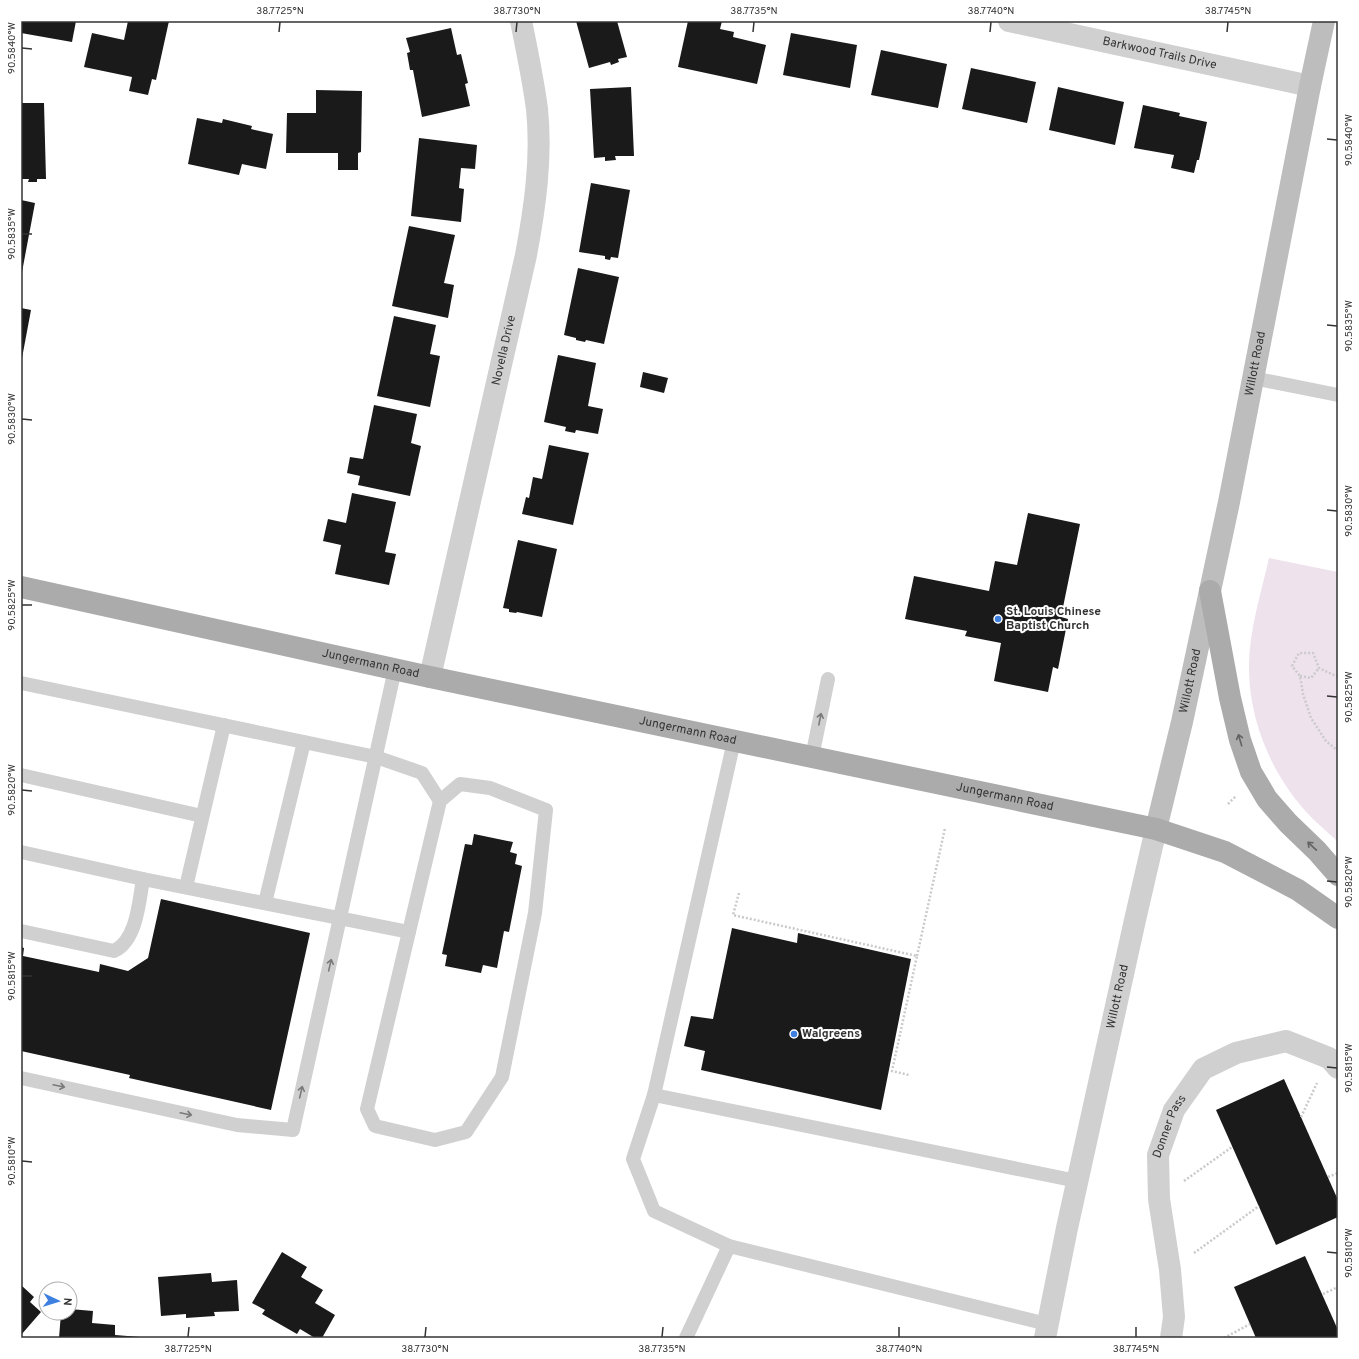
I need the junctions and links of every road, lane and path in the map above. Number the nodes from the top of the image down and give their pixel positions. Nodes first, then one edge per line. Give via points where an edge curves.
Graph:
1 (521, 21) edge
2 (1009, 21) edge
3 (1324, 21) edge
4 (1310, 86) junction
5 (1253, 378) junction
6 (1338, 395) edge
7 (21, 587) edge
8 (1210, 591) junction
9 (1319, 668) junction
10 (395, 669) junction
11 (1300, 676) junction
12 (430, 677) junction
13 (1338, 677) edge
14 (828, 679) dead end
15 (21, 683) edge
16 (224, 725) junction
17 (734, 740) junction
18 (304, 742) junction
19 (1338, 751) edge
20 (376, 757) junction
21 (812, 757) junction
22 (21, 775) edge
23 (440, 801) junction
24 (202, 816) junction
25 (945, 828) dead end
26 (1156, 829) junction
27 (21, 852) edge
28 (1338, 875) edge
29 (143, 879) junction
30 (186, 887) junction
31 (739, 893) dead end
32 (265, 903) junction
33 (340, 918) junction
34 (1338, 918) edge
35 (21, 931) edge
36 (409, 932) junction
37 (917, 956) junction
38 (1333, 1063) edge
39 (909, 1075) dead end
40 (21, 1078) edge
41 (654, 1095) junction
42 (1301, 1117) dead end
43 (1232, 1147) dead end
44 (1338, 1172) edge
45 (1328, 1177) dead end
46 (1077, 1181) junction
47 (1159, 1199) junction
48 (1259, 1206) dead end
49 (729, 1246) junction
50 (1170, 1270) junction
51 (1338, 1287) edge
52 (1322, 1294) dead end
53 (1250, 1324) dead end
54 (1046, 1331) edge
55 (686, 1338) edge
56 (1171, 1338) edge
57 (1224, 1338) edge

1 - 12 street, Novella Drive via 537,110 538,162 534,209 526,255
2 - 4 street, Barkwood Trails Drive
3 - 4 main road, Willott Road
4 - 5 main road, Willott Road
5 - 6 lane
5 - 8 main road, Willott Road
7 - 10 main road, Jungermann Road
8 - 26 main road, Willott Road
28 -> 8 main road via 1284,818 1250,772 1231,705
9 - 11 path via 1311,678
9 - 11 path via 1313,653 1299,653 1292,666
9 - 13 path
10 - 12 main road, Jungermann Road
10 - 20 lane
11 - 19 path via 1311,718 1326,742
12 - 17 main road, Jungermann Road
21 -> 14 lane
15 - 16 lane
16 - 18 lane
16 - 24 lane
17 - 21 main road, Jungermann Road
17 - 41 lane
18 - 20 lane
18 - 32 lane
20 - 23 lane via 422,773
20 - 33 lane
21 - 26 main road, Jungermann Road
22 - 24 lane
23 - 36 lane
23 - 36 lane via 460,784 490,788 546,810 535,913 502,1077 466,1132 435,1140 375,1126 367,1109
24 - 30 lane
25 - 37 path
26 - 34 main road, Jungermann Road via 1225,852 1298,890
26 - 46 street, Willott Road
27 - 29 lane
29 - 30 lane
29 - 35 lane via 133,928 127,941 114,951
30 - 32 lane
31 - 37 path via 733,915
32 - 33 lane
33 - 36 lane
40 -> 33 lane via 237,1125 293,1130
37 - 39 path via 892,1071
38 - 42 path
38 - 47 street, Donner Pass via 1286,1041 1236,1053 1203,1068 1174,1110 1160,1149
41 - 46 lane
41 - 49 lane via 634,1159 654,1211
43 - 47 path
44 - 45 path
46 - 54 street, Willott Road
47 - 50 street, Donner Pass
48 - 50 path
49 - 54 lane
49 - 55 lane
50 - 56 street, Donner Pass via 1174,1316
51 - 52 path
53 - 57 path

